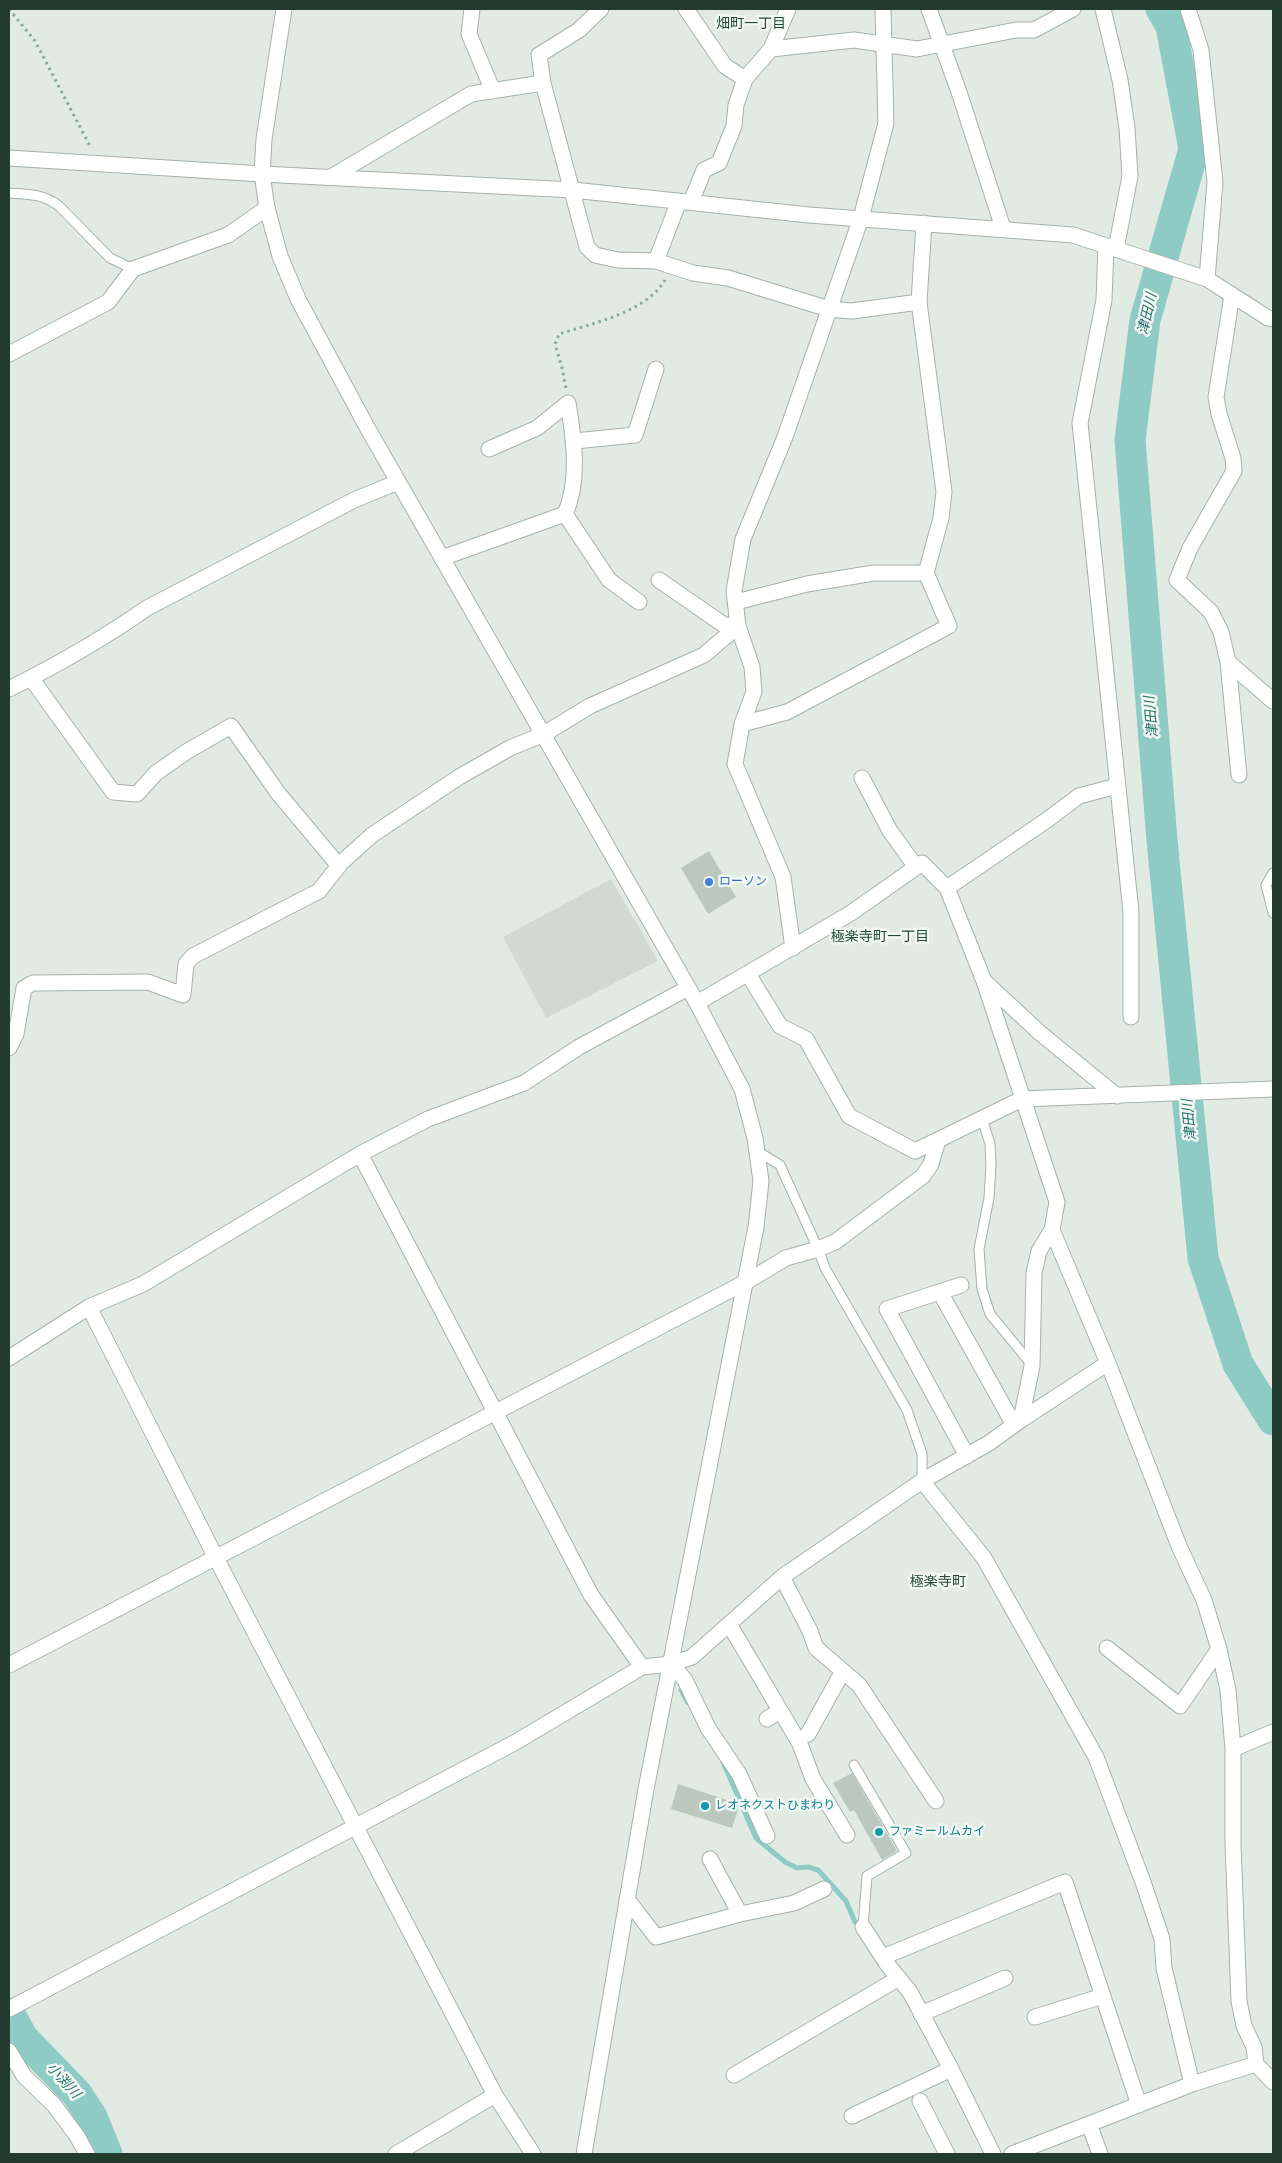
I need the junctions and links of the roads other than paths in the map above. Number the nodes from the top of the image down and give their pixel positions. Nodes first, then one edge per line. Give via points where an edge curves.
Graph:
1 (284, 9) edge
2 (472, 9) edge
3 (601, 9) edge
4 (686, 9) edge
5 (788, 9) edge
6 (883, 9) edge
7 (929, 9) edge
8 (1073, 9) edge
9 (1103, 9) edge
10 (1188, 9) edge
11 (884, 44) junction
12 (942, 46) junction
13 (771, 50) junction
14 (745, 79) junction
15 (543, 83) junction
16 (493, 91) junction
17 (9, 158) edge
18 (262, 174) junction
19 (331, 177) junction
20 (573, 190) junction
21 (9, 193) edge
22 (685, 202) junction
23 (267, 208) junction
24 (861, 218) junction
25 (924, 223) junction
26 (1003, 228) junction
27 (1117, 249) junction
28 (656, 261) junction
29 (134, 269) junction
30 (1207, 279) junction
31 (1232, 295) junction
32 (919, 302) junction
33 (830, 309) junction
34 (1273, 319) edge
35 (9, 354) edge
36 (656, 369) dead end
37 (575, 441) junction
38 (489, 449) dead end
39 (398, 482) junction
40 (565, 514) junction
41 (442, 558) junction
42 (926, 573) junction
43 (658, 580) dead end
44 (639, 602) dead end
45 (736, 602) junction
46 (738, 626) junction
47 (1228, 662) junction
48 (31, 678) junction
49 (9, 689) edge
50 (1273, 701) edge
51 (742, 724) junction
52 (544, 734) junction
53 (1239, 775) dead end
54 (862, 778) dead end
55 (1117, 786) junction
56 (339, 866) junction
57 (916, 867) junction
58 (1273, 873) edge
59 (947, 888) junction
60 (1273, 913) edge
61 (792, 948) junction
62 (748, 974) junction
63 (984, 981) junction
64 (688, 988) junction
65 (697, 1003) junction
66 (1131, 1017) dead end
67 (9, 1048) edge
68 (1273, 1089) edge
69 (1116, 1096) junction
70 (1022, 1099) junction
71 (982, 1118) junction
72 (938, 1140) junction
73 (757, 1151) junction
74 (360, 1154) junction
75 (1052, 1230) junction
76 (818, 1249) junction
77 (746, 1282) junction
78 (961, 1285) dead end
79 (940, 1292) junction
80 (90, 1308) junction
81 (9, 1358) edge
82 (1108, 1363) junction
83 (1032, 1366) junction
84 (494, 1412) junction
85 (1017, 1422) junction
86 (967, 1456) junction
87 (922, 1481) junction
88 (215, 1556) junction
89 (782, 1576) junction
90 (729, 1624) junction
91 (1107, 1648) dead end
92 (1219, 1649) junction
93 (671, 1664) junction
94 (9, 1665) edge
95 (642, 1667) junction
96 (843, 1671) junction
97 (1273, 1732) edge
98 (808, 1734) dead end
99 (1233, 1749) junction
100 (854, 1765) dead end
101 (936, 1801) dead end
102 (356, 1827) junction
103 (847, 1835) dead end
104 (766, 1836) dead end
105 (710, 1859) dead end
106 (786, 1889) dead end
107 (824, 1889) dead end
108 (627, 1899) junction
109 (794, 1903) junction
110 (740, 1914) junction
111 (863, 1927) joint
112 (882, 1957) junction
113 (899, 1978) junction
114 (1005, 1978) dead end
115 (1103, 1996) junction
116 (9, 2009) edge
117 (922, 2014) junction
118 (1035, 2017) dead end
119 (9, 2050) edge
120 (1256, 2064) junction
121 (951, 2069) junction
122 (734, 2074) dead end
123 (1273, 2082) edge
124 (1192, 2084) junction
125 (495, 2095) junction
126 (920, 2101) dead end
127 (1139, 2104) junction
128 (852, 2116) dead end
129 (1089, 2124) junction
130 (86, 2154) edge
131 (396, 2154) edge
132 (533, 2154) edge
133 (584, 2154) edge
134 (947, 2154) edge
135 (993, 2154) edge
136 (1012, 2154) edge
137 (1100, 2154) edge

1 - 18 street via 264,139
2 - 16 street via 469,34
3 - 15 street via 579,30 539,55
4 - 14 street via 725,66
5 - 13 street
6 - 11 street
7 - 12 street
8 - 12 street via 1034,30 1016,30
9 - 27 street via 1128,128 1130,176
10 - 30 street via 1201,50 1215,182
11 - 12 street via 917,49
11 - 13 street via 854,40
11 - 24 street via 886,123
12 - 26 street
13 - 14 street
14 - 22 street via 736,105 734,126 719,163 704,170
15 - 16 street
15 - 20 street
16 - 19 street via 471,94
17 - 18 street
18 - 19 street
18 - 23 street
19 - 20 street
20 - 22 street
20 - 28 street via 587,247 595,255 618,260
21 - 29 lane via 50,198 110,258
22 - 24 street
22 - 28 street
23 - 29 street via 228,235
23 - 39 street via 280,256 298,299
24 - 25 street
24 - 33 street
25 - 26 street
25 - 32 street
26 - 27 street via 1073,235
27 - 30 street
27 - 55 street via 1080,423
28 - 33 street via 693,273 728,278
29 - 35 street via 108,302
30 - 31 street
31 - 34 street
31 - 47 street via 1216,397 1234,471 1190,548 1176,580 1211,612
32 - 33 street via 852,311
32 - 42 street via 944,492 941,518
33 - 45 street via 785,437 743,540 734,591
36 - 37 street via 652,404 635,435
37 - 38 street via 568,404 538,428
37 - 40 street via 572,500
39 - 41 street
39 - 48 street via 354,500 147,608
40 - 41 street
40 - 44 street via 605,582
41 - 52 street
42 - 45 street via 874,573 807,584
42 - 51 street via 949,626 787,712
43 - 46 street via 724,625
45 - 46 street
46 - 51 street via 752,667 754,692
46 - 52 street via 704,654 590,706
47 - 50 street
47 - 53 street
48 - 49 street
48 - 56 street via 113,792 137,794 156,773 231,726 278,793
51 - 61 street via 735,764 783,878
52 - 56 street via 510,748 459,777 372,835
52 - 64 street
54 - 57 street via 890,832
55 - 59 street via 1079,796
55 - 66 street via 1131,912
56 - 67 street via 320,891 193,956 186,964 183,994 148,982 33,983 24,988 16,1034
57 - 59 street via 922,863
57 - 61 street via 851,913
58 - 60 lane via 1266,885
59 - 63 street
61 - 62 street
62 - 65 street
62 - 72 street via 780,1026 806,1039 849,1116 915,1151
63 - 69 street
63 - 70 street
64 - 65 street
64 - 74 street via 579,1047 524,1083 428,1119
65 - 73 street via 742,1089
68 - 69 street
69 - 70 street
70 - 71 street
70 - 75 street via 1057,1202
71 - 72 street
71 - 83 lane via 990,1144 991,1164 989,1198 979,1250 982,1288 990,1314
72 - 76 street via 924,1176 835,1242
73 - 76 lane via 780,1165
73 - 77 street via 761,1181
74 - 80 street via 143,1284
74 - 84 street
75 - 82 street
75 - 83 street via 1039,1251 1034,1273
76 - 77 street via 786,1258
76 - 87 lane via 825,1268 907,1410 922,1454
77 - 84 street
77 - 93 street
78 - 79 street
79 - 85 street
79 - 86 street via 887,1309
80 - 81 street
80 - 88 street
82 - 85 street
82 - 92 street via 1179,1546 1204,1600
83 - 85 street
84 - 88 street
84 - 95 street via 591,1595
85 - 86 street
86 - 87 street
87 - 89 street
87 - 124 street via 984,1558 1096,1756 1162,1939 1164,1968
88 - 94 street
88 - 102 street
89 - 90 street
89 - 96 street via 816,1648
90 - 93 street via 692,1657
90 - 103 street via 774,1715 800,1744 807,1783
91 - 92 street via 1180,1706
92 - 99 street via 1228,1690
93 - 95 street
93 - 104 street via 685,1680 708,1728 729,1747
93 - 108 street
95 - 102 street via 514,1743
96 - 98 street
96 - 101 street via 860,1685
97 - 99 street
99 - 120 street via 1239,2002
100 - 111 lane via 906,1853 867,1876
102 - 116 street
102 - 125 street
105 - 110 street
106 - 109 street
107 - 109 street
108 - 110 street via 656,1937
108 - 133 street
109 - 110 street
111 - 112 street
112 - 113 street
112 - 115 street via 1065,1882
113 - 117 street
113 - 122 street
114 - 117 street
115 - 118 street
115 - 127 street
117 - 121 street
119 - 130 street via 24,2076 54,2105 77,2136
120 - 123 street
120 - 124 street
121 - 128 street
121 - 135 street
124 - 127 street
125 - 131 street
125 - 132 street
126 - 134 street
127 - 129 street
129 - 136 street
129 - 137 street

